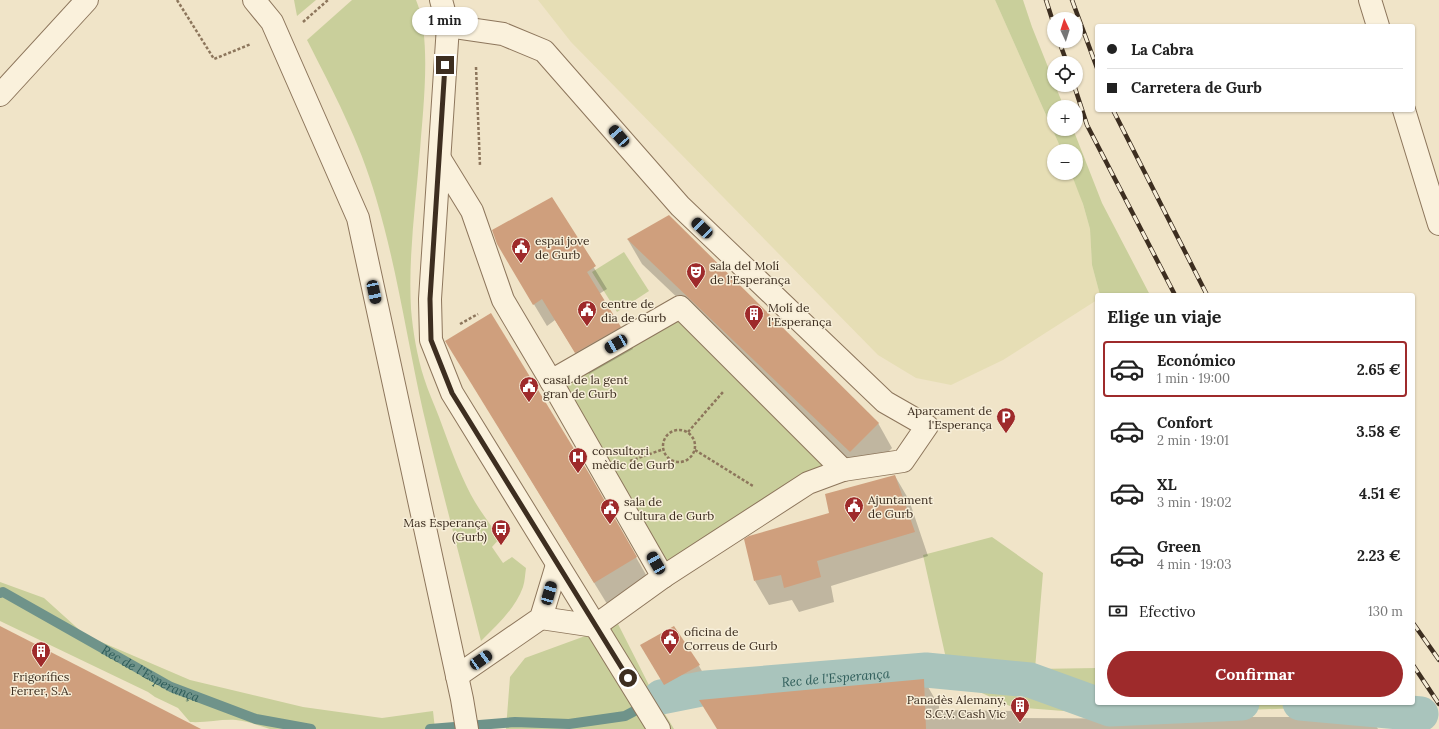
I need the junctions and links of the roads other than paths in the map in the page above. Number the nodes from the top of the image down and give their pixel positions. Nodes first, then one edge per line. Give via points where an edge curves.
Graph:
1 (87, 0) edge
2 (254, 0) edge
3 (272, 0) edge
4 (441, 0) edge
5 (1370, 0) edge
6 (272, 22) junction
7 (1377, 24) edge
8 (448, 26) junction
9 (0, 95) edge
10 (1405, 112) edge
11 (440, 159) junction
12 (1435, 199) edge
13 (1439, 224) edge
14 (551, 381) junction
15 (844, 470) junction
16 (557, 565) junction
17 (663, 577) junction
18 (541, 618) junction
19 (595, 626) junction
20 (457, 676) junction
21 (657, 725) edge
22 (468, 729) edge

1 - 9 street
2 - 6 street
3 - 6 street
4 - 8 street
5 - 7 street
6 - 20 street via 358,218
8 - 11 street
8 - 15 street via 503,34 544,51 702,228 885,402 927,426 903,461
10 - 12 street
11 - 14 street via 472,211 503,300
11 - 16 street via 430,299 431,340 452,393
12 - 13 street
14 - 15 street via 680,307
14 - 17 street
15 - 17 street via 808,483
16 - 18 street
16 - 19 street
17 - 19 street
18 - 19 street
18 - 20 street
19 - 21 street
20 - 22 street

